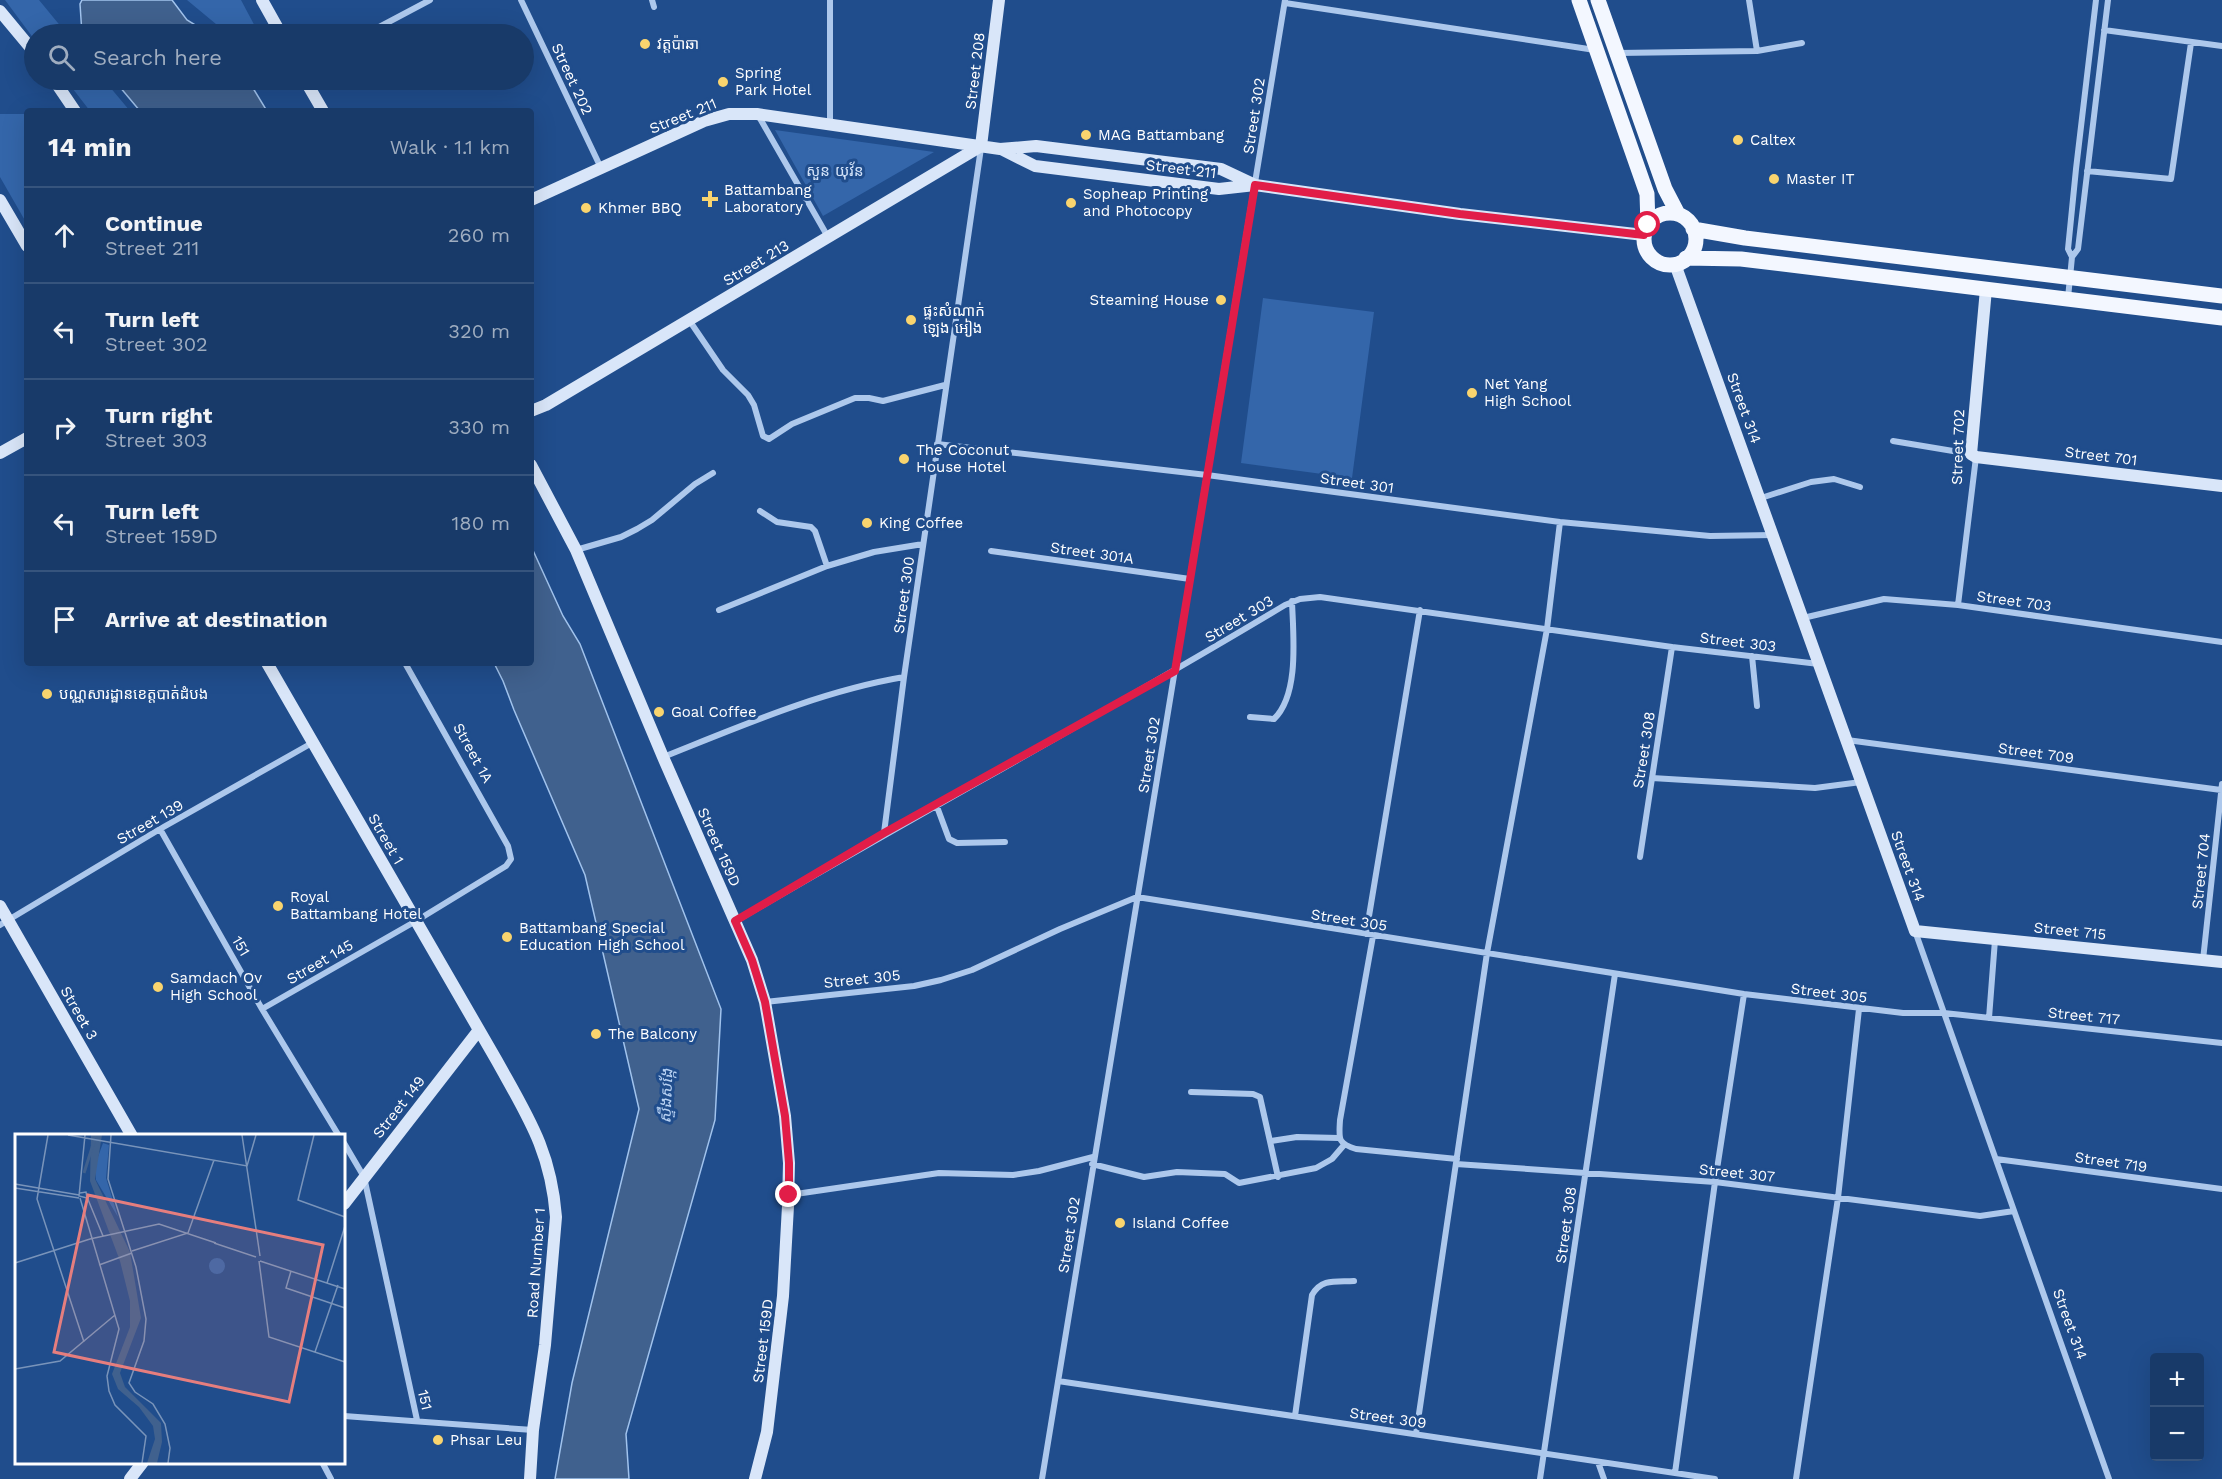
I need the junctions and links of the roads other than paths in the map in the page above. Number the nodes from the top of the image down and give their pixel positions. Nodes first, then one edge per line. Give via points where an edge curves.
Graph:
1 (262, 0) edge
2 (430, 0) edge
3 (521, 0) edge
4 (830, 0) edge
5 (999, 0) edge
6 (1579, 0) edge
7 (1598, 0) edge
8 (1749, 0) edge
9 (2096, 0) edge
10 (2108, 0) edge
11 (1285, 1) edge
12 (0, 11) edge
13 (275, 24) edge
14 (385, 24) edge
15 (532, 24) edge
16 (534, 27) edge
17 (2104, 30) junction
18 (24, 40) edge
19 (1802, 43) dead end
20 (2191, 43) junction
21 (2222, 46) edge
22 (1597, 50) junction
23 (1757, 51) junction
24 (1617, 53) junction
25 (61, 90) edge
26 (311, 90) edge
27 (73, 108) edge
28 (321, 108) edge
29 (757, 114) junction
30 (831, 124) junction
31 (981, 146) junction
32 (1000, 149) junction
33 (601, 168) junction
34 (2087, 171) junction
35 (1255, 185) junction
36 (534, 199) edge
37 (0, 200) edge
38 (1678, 214) junction
39 (1693, 229) junction
40 (1646, 230) junction
41 (828, 237) junction
42 (24, 241) edge
43 (2072, 257) junction
44 (1681, 261) junction
45 (2070, 277) junction
46 (1986, 289) junction
47 (2222, 296) edge
48 (2068, 299) junction
49 (2222, 318) edge
50 (689, 320) junction
51 (945, 386) junction
52 (546, 405) junction
53 (534, 410) edge
54 (534, 419) edge
55 (24, 440) edge
56 (1893, 441) dead end
57 (937, 444) junction
58 (0, 453) edge
59 (1974, 455) junction
60 (534, 471) edge
61 (713, 473) dead end
62 (1207, 475) junction
63 (2222, 486) edge
64 (1860, 487) dead end
65 (1761, 498) junction
66 (760, 511) dead end
67 (1560, 522) junction
68 (1774, 535) junction
69 (923, 544) junction
70 (576, 550) junction
71 (991, 551) dead end
72 (827, 566) junction
73 (1190, 579) junction
74 (1292, 601) junction
75 (1958, 605) junction
76 (719, 610) dead end
77 (1420, 610) junction
78 (1803, 618) junction
79 (1547, 629) junction
80 (2222, 642) edge
81 (1672, 646) junction
82 (1752, 656) junction
83 (1819, 664) junction
84 (269, 666) edge
85 (407, 666) edge
86 (1175, 671) junction
87 (904, 676) junction
88 (1757, 706) dead end
89 (1250, 717) dead end
90 (1847, 740) junction
91 (313, 742) junction
92 (663, 757) junction
93 (1652, 777) junction
94 (1862, 781) junction
95 (2222, 787) edge
96 (936, 804) junction
97 (160, 829) junction
98 (884, 833) junction
99 (1005, 842) dead end
100 (1640, 857) dead end
101 (511, 859) joint
102 (1137, 897) junction
103 (0, 906) edge
104 (416, 921) junction
105 (735, 921) junction
106 (4, 922) edge
107 (1916, 931) junction
108 (1366, 934) junction
109 (1373, 936) junction
110 (1995, 939) junction
111 (1487, 953) junction
112 (2203, 960) junction
113 (2222, 962) edge
114 (1615, 974) junction
115 (1744, 994) junction
116 (765, 1002) junction
117 (262, 1009) junction
118 (1859, 1009) junction
119 (1944, 1013) junction
120 (1989, 1018) junction
121 (479, 1030) junction
122 (2222, 1043) edge
123 (1191, 1092) dead end
124 (131, 1134) edge
125 (338, 1134) edge
126 (1339, 1138) junction
127 (1271, 1141) junction
128 (345, 1145) edge
129 (1344, 1145) junction
130 (1996, 1159) junction
131 (1093, 1160) junction
132 (1456, 1162) junction
133 (1586, 1173) junction
134 (364, 1177) junction
135 (1278, 1177) junction
136 (1715, 1182) junction
137 (2222, 1189) edge
138 (789, 1195) junction
139 (1838, 1198) junction
140 (345, 1203) edge
141 (2014, 1211) junction
142 (1354, 1281) dead end
143 (1058, 1381) junction
144 (345, 1416) edge
145 (1295, 1416) junction
146 (417, 1420) junction
147 (533, 1430) junction
148 (1416, 1434) junction
149 (1544, 1453) junction
150 (1598, 1462) junction
151 (141, 1464) edge
152 (323, 1464) edge
153 (1670, 1475) edge
154 (130, 1479) edge
155 (331, 1479) edge
156 (530, 1479) edge
157 (754, 1479) edge
158 (1042, 1479) edge
159 (1540, 1479) edge
160 (1604, 1479) edge
161 (1715, 1479) edge
162 (1796, 1479) edge
163 (2109, 1479) edge

1 - 13 street
2 - 14 street
3 - 15 street, Street 202
4 - 30 street
5 - 31 street, Street 208
6 - 22 main road
7 - 24 main road
8 - 23 street
9 - 43 street via 2068,249
10 - 17 street
11 - 22 street
11 - 35 street, Street 302
12 - 18 street
16 - 33 street, Street 202
17 - 20 street
17 - 34 street
19 - 23 street
20 - 21 street
20 - 34 street via 2171,179
22 - 40 main road via 1647,194
23 - 24 street
24 - 38 main road via 1665,189
25 - 27 street
26 - 28 street
29 - 30 street, Street 211
29 - 33 street, Street 211 via 729,114 704,121
29 - 41 street
30 - 31 street, Street 211
31 - 32 street, Street 211
31 - 41 street, Street 213
31 - 51 street, Street 300
32 - 35 street, Street 211 via 1036,146 1221,169
32 - 35 street, Street 211 via 1035,166 1219,189
33 - 36 street, Street 211
34 - 43 street via 2078,249
35 - 40 street, Street 211 via 1460,214
35 - 62 street, Street 302
37 - 42 street
38 - 39 main road
38 - 40 main road via 1664,213 1652,219
39 - 44 main road via 1695,242 1690,254
39 - 45 main road
40 - 44 main road via 1644,242 1650,255 1661,263
41 - 50 street, Street 213
43 - 45 street
44 - 46 main road via 1741,259
44 - 65 street, Street 314
45 - 47 main road
45 - 48 street
46 - 48 main road
46 - 59 street, Street 702
48 - 49 main road
50 - 51 street via 723,370 748,395 763,436 769,439 792,424 855,398 883,401
50 - 52 street, Street 213
51 - 57 street, Street 300
52 - 53 street, Street 213
52 - 54 street, Street 213
55 - 58 street
56 - 59 street
57 - 62 street, Street 301
57 - 69 street, Street 300
59 - 63 street, Street 701
59 - 75 street, Street 702
60 - 70 street, Street 159D
61 - 70 street via 637,529
62 - 67 street, Street 301
62 - 73 street, Street 302
64 - 65 street via 1834,479
65 - 68 street, Street 314
66 - 72 street via 777,522 811,527
67 - 68 street, Street 301 via 1710,536
67 - 79 street
68 - 78 street, Street 314
69 - 72 street via 874,552
69 - 87 street, Street 300
70 - 92 street, Street 159D
71 - 73 street, Street 301A
72 - 76 street
73 - 86 street, Street 302
74 - 77 street, Street 303 via 1320,597
74 - 86 street, Street 303
74 - 89 street via 1295,661 1283,710 1274,719
75 - 78 street, Street 703 via 1884,599
75 - 80 street, Street 703
77 - 79 street, Street 303
77 - 108 street
78 - 83 street, Street 314
79 - 81 street, Street 303
79 - 111 street
81 - 82 street, Street 303
81 - 93 street, Street 308
82 - 83 street, Street 303
82 - 88 street
83 - 90 street, Street 314
84 - 91 street, Street 1
85 - 101 street, Street 1A via 508,846
86 - 96 street, Street 303
86 - 102 street, Street 302
87 - 92 street via 875,681 797,706
87 - 98 street, Street 300
90 - 94 street, Street 314
90 - 95 street, Street 709
91 - 97 street, Street 139
91 - 104 street, Street 1
92 - 105 street, Street 159D
93 - 94 street via 1795,787 1834,787
93 - 100 street, Street 308
94 - 107 street, Street 314
95 - 112 street, Street 704
96 - 98 street, Street 303
96 - 99 street via 948,839 957,843
97 - 106 street, Street 139
97 - 117 street, 151
98 - 105 street, Street 303
101 - 104 street, Street 145 via 506,866
102 - 108 street, Street 305
102 - 116 street, Street 305 via 972,970 940,980
102 - 131 street, Street 302
103 - 106 street, Street 3
104 - 117 street, Street 145
104 - 121 street, Street 1
105 - 116 street, Street 159D
106 - 124 street, Street 3
107 - 110 street, Street 715
107 - 119 street, Street 314
108 - 109 street, Street 305
109 - 111 street, Street 305
109 - 126 street
110 - 112 street, Street 715
110 - 120 street
111 - 114 street, Street 305
111 - 132 street
112 - 113 street, Street 715
114 - 115 street, Street 305
114 - 133 street, Street 308
115 - 118 street, Street 305
115 - 136 street
116 - 138 street, Street 159D via 785,1116
117 - 125 street, 151
118 - 119 street, Street 305
118 - 139 street
119 - 120 street, Street 717
119 - 130 street, Street 314
120 - 122 street, Street 717
121 - 134 street, Street 149
121 - 147 street, Road Number 1 via 537,1135 554,1196 553,1262
123 - 127 street via 1260,1097
126 - 127 street
126 - 129 street
127 - 135 street
128 - 134 street, 151
129 - 132 street, Street 307
129 - 135 street via 1317,1168
130 - 137 street, Street 719
130 - 141 street, Street 314
131 - 135 street via 1144,1177 1177,1172 1217,1173 1239,1183
131 - 138 street via 1022,1174 945,1173
131 - 143 street, Street 302
132 - 133 street, Street 307
132 - 148 street
133 - 136 street, Street 307
133 - 149 street, Street 308
134 - 140 street, Street 149
134 - 146 street, 151
136 - 139 street, Street 307
136 - 153 street
138 - 157 street, Street 159D via 769,1421
139 - 141 street, Street 307 via 1980,1216
139 - 162 street
141 - 163 street, Street 314
142 - 145 street via 1324,1282 1312,1295
143 - 145 street, Street 309
143 - 158 street, Street 302
144 - 146 street
145 - 148 street, Street 309
146 - 147 street
147 - 156 street, Road Number 1
148 - 149 street, Street 309
149 - 150 street, Street 309
149 - 159 street, Street 308
150 - 153 street, Street 309
150 - 160 street
151 - 154 street
152 - 155 street
153 - 161 street, Street 309

